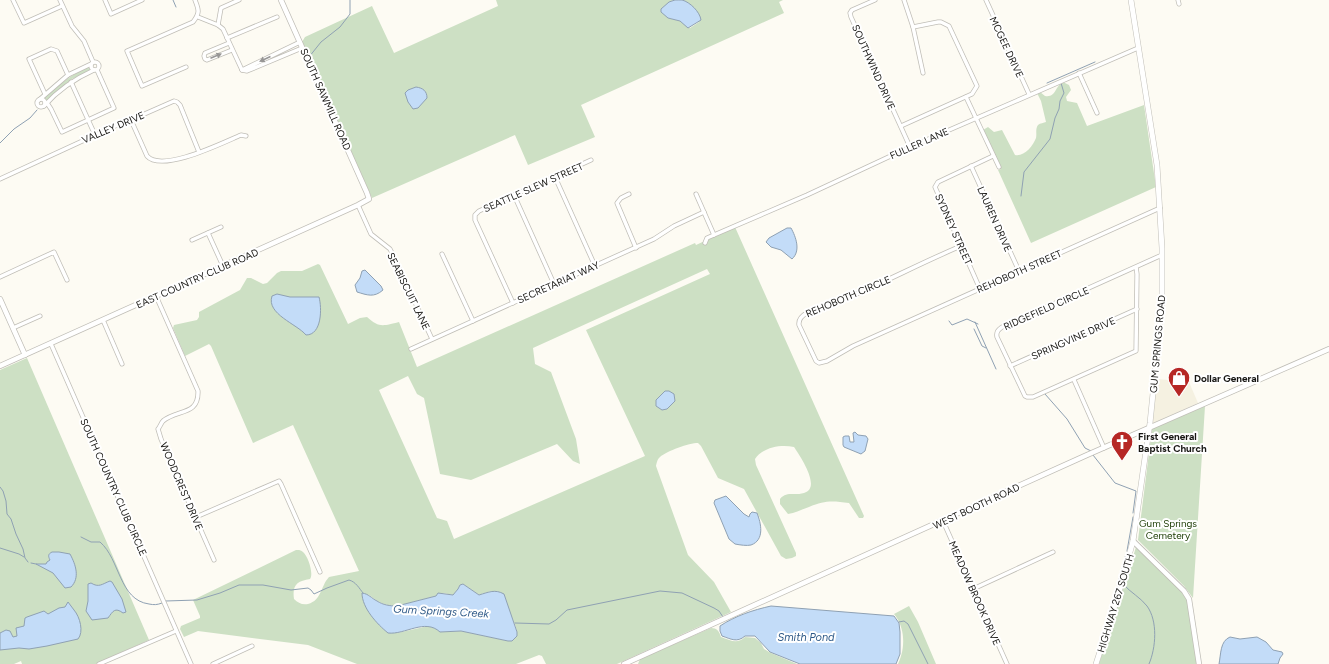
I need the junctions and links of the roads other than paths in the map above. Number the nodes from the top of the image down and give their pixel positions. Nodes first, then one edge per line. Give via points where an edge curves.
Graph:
1 (13, 0) edge
2 (60, 0) edge
3 (105, 0) edge
4 (142, 0) edge
5 (195, 0) edge
6 (239, 0) edge
7 (281, 0) edge
8 (875, 0) edge
9 (904, 0) edge
10 (986, 0) edge
11 (1131, 0) edge
12 (62, 6) junction
13 (198, 17) junction
14 (277, 17) dead end
15 (218, 25) junction
16 (914, 27) junction
17 (227, 38) junction
18 (300, 42) junction
19 (229, 43) junction
20 (302, 48) junction
21 (1138, 48) junction
22 (232, 50) junction
23 (92, 63) junction
24 (186, 67) dead end
25 (96, 70) junction
26 (242, 70) junction
27 (923, 73) dead end
28 (1079, 73) junction
29 (68, 75) junction
30 (71, 82) junction
31 (45, 94) junction
32 (1029, 94) junction
33 (966, 97) junction
34 (46, 105) junction
35 (1097, 113) dead end
36 (975, 118) junction
37 (88, 120) junction
38 (131, 120) junction
39 (900, 126) junction
40 (95, 135) junction
41 (246, 136) dead end
42 (910, 147) junction
43 (199, 152) junction
44 (993, 156) junction
45 (592, 160) dead end
46 (971, 166) junction
47 (999, 168) dead end
48 (555, 177) junction
49 (0, 179) edge
50 (629, 194) dead end
51 (696, 194) dead end
52 (514, 195) junction
53 (369, 199) joint
54 (358, 205) junction
55 (1160, 208) junction
56 (704, 212) junction
57 (221, 227) dead end
58 (208, 233) junction
59 (714, 235) junction
60 (192, 240) dead end
61 (705, 243) dead end
62 (961, 246) junction
63 (636, 248) junction
64 (442, 254) dead end
65 (1162, 255) junction
66 (223, 266) junction
67 (595, 266) junction
68 (1136, 267) junction
69 (1019, 271) junction
70 (0, 277) edge
71 (67, 280) dead end
72 (554, 284) junction
73 (980, 289) junction
74 (156, 296) junction
75 (0, 299) edge
76 (513, 303) junction
77 (1137, 309) junction
78 (40, 316) dead end
79 (103, 320) junction
80 (473, 321) junction
81 (13, 328) junction
82 (879, 335) joint
83 (432, 339) junction
84 (51, 344) junction
85 (411, 349) dead end
86 (1329, 349) edge
87 (25, 356) junction
88 (122, 364) dead end
89 (0, 366) edge
90 (1010, 366) junction
91 (1074, 380) junction
92 (1149, 429) junction
93 (1104, 448) junction
94 (196, 517) junction
95 (943, 521) junction
96 (1133, 541) junction
97 (1054, 552) dead end
98 (214, 560) dead end
99 (320, 572) dead end
100 (973, 589) junction
101 (176, 631) junction
102 (252, 646) dead end
103 (99, 664) edge
104 (191, 664) edge
105 (213, 664) edge
106 (624, 664) edge
107 (1007, 664) edge
108 (1096, 664) edge
109 (1199, 664) edge

1 - 12 street via 24,24
2 - 12 street
3 - 4 street via 111,14
5 - 13 street via 199,10
6 - 15 street via 221,8
7 - 18 street, SOUTH SAWMILL ROAD
8 - 39 street, SOUTHWIND DRIVE via 850,13
9 - 16 street
10 - 32 street, MCGEE DRIVE
11 - 21 main road, GUM SPRINGS ROAD
12 - 23 street via 72,26 84,41
13 - 15 street
13 - 24 street via 193,22 127,51 142,86
14 - 17 street
15 - 17 street
16 - 27 street
16 - 33 street via 938,22 949,26 978,86
17 - 19 street
18 - 20 street, SOUTH SAWMILL ROAD
18 -> 26 street
19 - 22 street
19 -> 22 street via 205,53 205,59
20 - 26 street via 247,71
20 - 53 street, SOUTH SAWMILL ROAD
21 - 28 street, FULLER LANE
21 - 55 main road, GUM SPRINGS ROAD via 1157,165
22 - 26 street
23 - 25 street via 91,68
23 - 25 street via 98,64 99,68
23 - 29 street
25 - 30 street
25 - 37 street via 114,108
28 - 32 street, FULLER LANE
28 - 35 street
29 - 31 street
29 - 31 street via 55,49 29,59
30 - 34 street via 59,90
30 - 37 street
31 - 34 street via 38,102 41,107
32 - 36 street, FULLER LANE
33 - 36 street
33 - 39 street
34 - 37 street via 51,109 62,132
36 - 42 street, FULLER LANE
36 - 44 street
37 - 40 street
38 - 40 street, VALLEY DRIVE
38 - 43 street via 150,160 181,160
38 - 43 street, VALLEY DRIVE via 177,102
39 - 42 street, SOUTHWIND DRIVE
40 - 49 street, VALLEY DRIVE
41 - 43 street via 241,135
42 - 59 street, FULLER LANE via 815,192
44 - 46 street, SYDNEY STREET
44 - 47 street
45 - 48 street, SEATTLE SLEW STREET
46 - 62 street, SYDNEY STREET via 938,182 935,187
46 - 69 street, LAUREN DRIVE
48 - 52 street, SEATTLE SLEW STREET
48 - 67 street
50 - 63 street via 617,203
51 - 56 street
52 - 72 street
52 - 76 street, SEATTLE SLEW STREET via 475,215
53 - 54 street, EAST COUNTRY CLUB ROAD
54 - 66 street, EAST COUNTRY CLUB ROAD
54 - 83 street, SEABISCUIT LANE via 370,234 390,249 395,258
55 - 65 main road, GUM SPRINGS ROAD
55 - 69 street, REHOBOTH STREET
56 - 59 street
56 - 63 street, SECRETARIAT WAY
57 - 58 street
58 - 60 street
58 - 66 street
59 - 61 street, FULLER LANE via 707,238
62 - 73 street, SYDNEY STREET
62 - 82 street, REHOBOTH CIRCLE via 838,302 802,315 799,319 799,325 814,358 819,363
63 - 67 street, SECRETARIAT WAY
64 - 80 street
65 - 68 street, RIDGEFIELD CIRCLE
65 - 92 main road, GUM SPRINGS ROAD via 1162,312
66 - 74 street, EAST COUNTRY CLUB ROAD
67 - 72 street, SECRETARIAT WAY
68 - 77 street
68 - 90 street, RIDGEFIELD CIRCLE via 999,329 997,337
69 - 73 street, REHOBOTH STREET
70 - 71 street via 54,252
72 - 76 street, SECRETARIAT WAY
73 - 82 street, REHOBOTH STREET
74 - 79 street, EAST COUNTRY CLUB ROAD
74 - 94 street, WOODCREST DRIVE via 198,391 198,399 194,406 162,421 158,429
75 - 81 street
76 - 80 street, SECRETARIAT WAY
77 - 90 street, SPRINGVINE DRIVE
77 - 91 street, RIDGEFIELD CIRCLE via 1136,351
78 - 81 street
79 - 84 street, EAST COUNTRY CLUB ROAD
79 - 88 street
80 - 83 street, SECRETARIAT WAY
81 - 87 street
83 - 85 street, SECRETARIAT WAY
84 - 87 street, EAST COUNTRY CLUB ROAD
84 - 101 street, SOUTH COUNTRY CLUB CIRCLE
86 - 92 street, WEST BOOTH ROAD
87 - 89 street, EAST COUNTRY CLUB ROAD
90 - 91 street, RIDGEFIELD CIRCLE via 1027,398 1033,398
91 - 93 street
92 - 93 street, WEST BOOTH ROAD
92 - 96 main road, GUM SPRINGS ROAD
93 - 95 street, WEST BOOTH ROAD
94 - 98 street, WOODCREST DRIVE
94 - 99 street via 278,481
95 - 100 street, MEADOW BROOK DRIVE
95 - 106 street, WEST BOOTH ROAD
96 - 108 main road, HIGHWAY 267 SOUTH
96 - 109 street via 1189,599
97 - 100 street
100 - 107 street, MEADOW BROOK DRIVE
101 - 103 street
101 - 104 street, SOUTH COUNTRY CLUB CIRCLE
102 - 105 street

